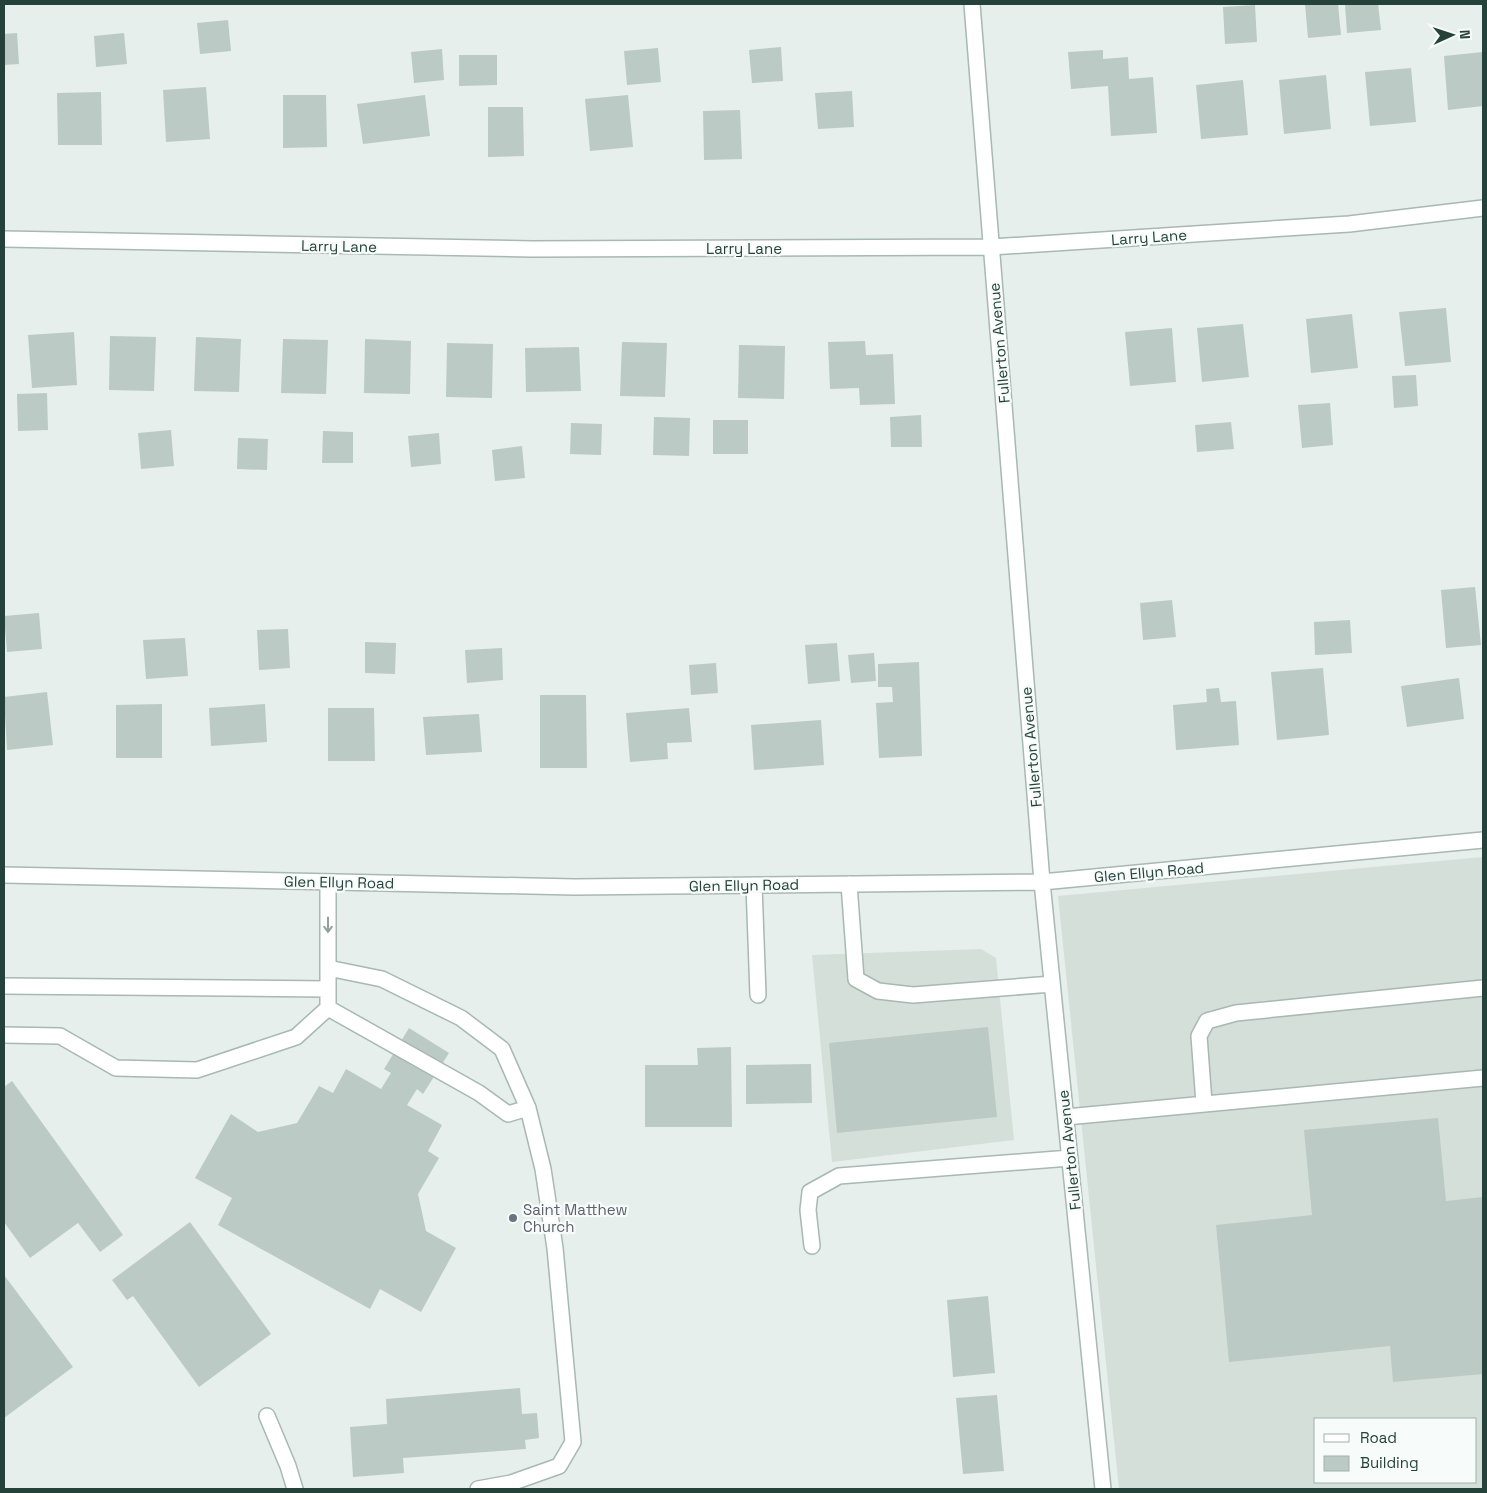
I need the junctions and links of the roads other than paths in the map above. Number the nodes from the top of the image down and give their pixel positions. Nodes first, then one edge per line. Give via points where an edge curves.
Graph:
1 (972, 4) edge
2 (1483, 208) edge
3 (4, 239) edge
4 (991, 247) junction
5 (1483, 840) edge
6 (4, 875) edge
7 (328, 882) junction
8 (1042, 882) junction
9 (850, 884) junction
10 (754, 885) junction
11 (328, 968) junction
12 (1052, 984) junction
13 (4, 986) edge
14 (1483, 988) edge
15 (328, 989) junction
16 (758, 995) dead end
17 (328, 1008) junction
18 (4, 1035) edge
19 (1483, 1078) edge
20 (1204, 1103) junction
21 (528, 1108) junction
22 (1066, 1117) junction
23 (1070, 1158) junction
24 (812, 1246) dead end
25 (267, 1416) dead end
26 (295, 1489) edge
27 (478, 1489) edge
28 (1103, 1489) edge

1 - 4 street, Fullerton Avenue
2 - 4 street, Larry Lane via 1349,224
3 - 4 street, Larry Lane via 532,249
4 - 8 street, Fullerton Avenue
5 - 8 street, Glen Ellyn Road
6 - 7 street, Glen Ellyn Road
7 - 10 street, Glen Ellyn Road via 575,887
7 -> 11 street
8 - 9 street, Glen Ellyn Road
8 - 12 street, Fullerton Avenue
9 - 10 street, Glen Ellyn Road
9 - 12 street via 856,979 878,991 913,995
10 - 16 street
11 - 15 street
11 - 21 street via 382,979 461,1018 502,1049
12 - 22 street, Fullerton Avenue
13 - 15 street
14 - 20 street via 1236,1013 1207,1021 1199,1036
15 - 17 street
17 - 18 street via 296,1037 197,1070 116,1068 60,1036
17 - 21 street via 480,1092 508,1114
19 - 20 street
20 - 22 street
21 - 27 street via 543,1169 555,1248 573,1442 559,1466 511,1483
22 - 23 street, Fullerton Avenue
23 - 24 street via 839,1176 810,1192 808,1210
23 - 28 street, Fullerton Avenue
25 - 26 street

